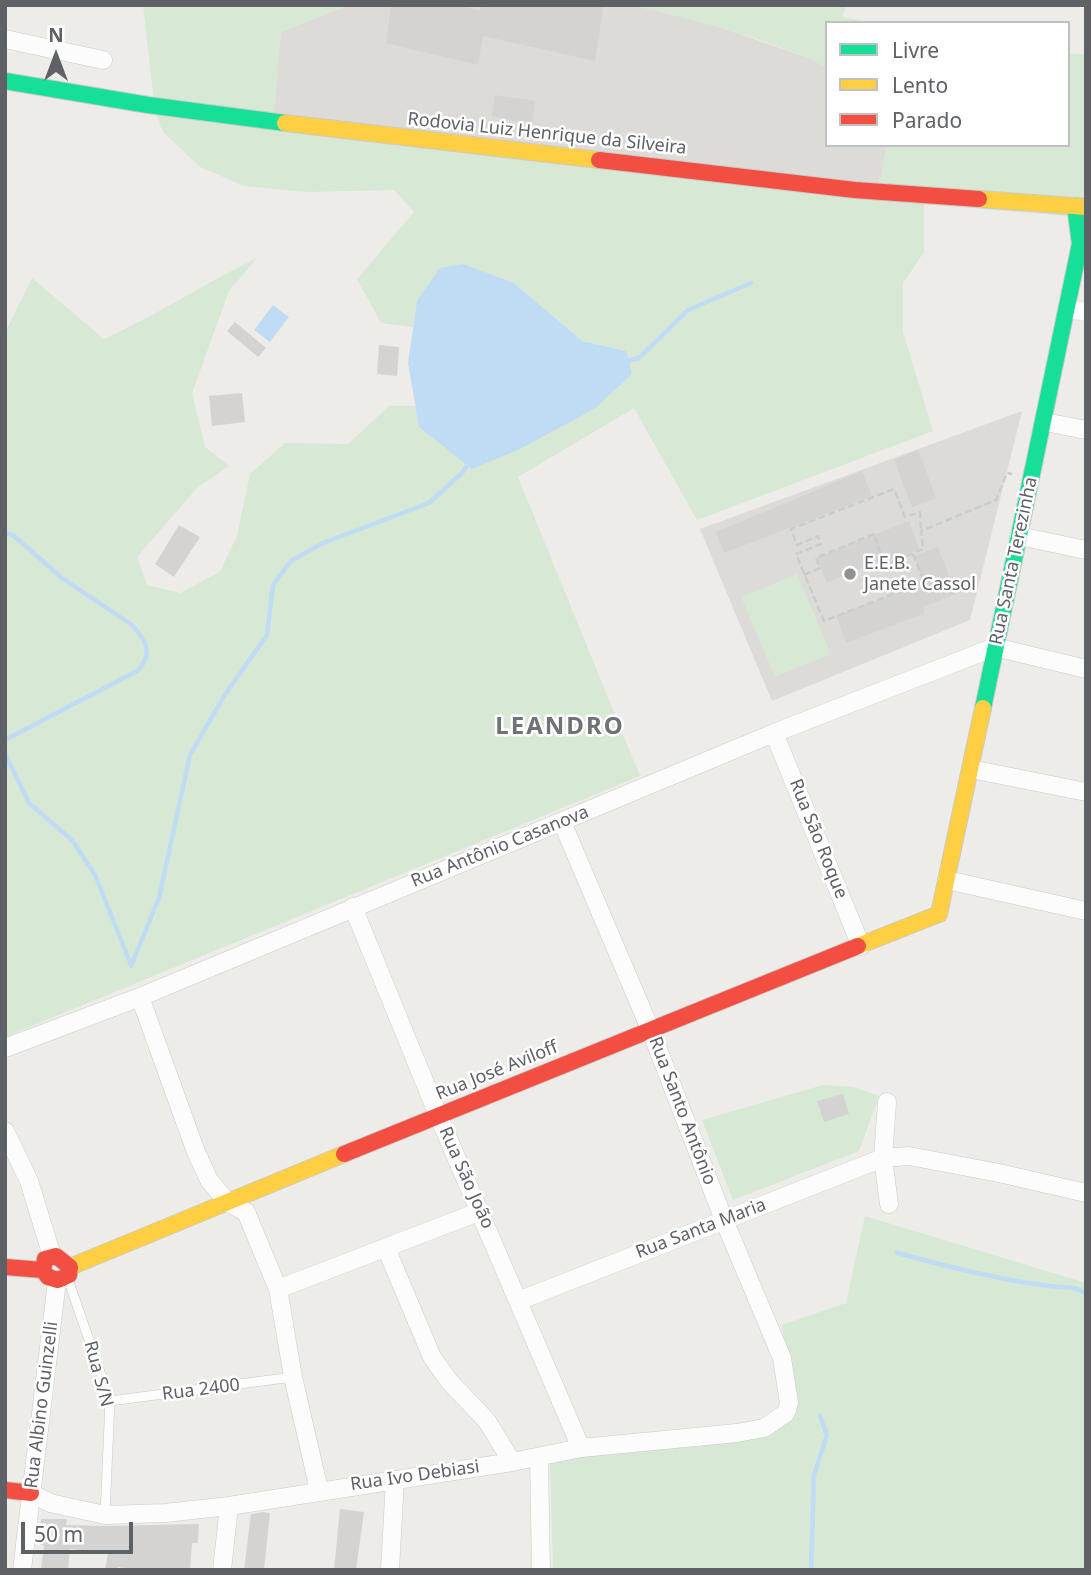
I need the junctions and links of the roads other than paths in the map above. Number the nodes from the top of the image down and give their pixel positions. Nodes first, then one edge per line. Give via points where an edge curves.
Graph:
1 (5, 40) edge
2 (103, 60) dead end
3 (5, 81) edge
4 (1080, 206) edge
5 (1083, 244) edge
6 (1077, 311) edge
7 (1045, 422) junction
8 (1086, 430) edge
9 (1019, 536) junction
10 (1086, 550) edge
11 (995, 647) junction
12 (1086, 669) edge
13 (774, 733) junction
14 (971, 769) junction
15 (1086, 792) edge
16 (562, 822) junction
17 (947, 880) junction
18 (353, 907) junction
19 (1086, 911) edge
20 (939, 914) joint
21 (861, 946) junction
22 (140, 997) junction
23 (651, 1031) junction
24 (5, 1048) edge
25 (887, 1102) dead end
26 (438, 1115) junction
27 (5, 1130) edge
28 (883, 1158) junction
29 (1086, 1193) edge
30 (227, 1202) junction
31 (888, 1204) dead end
32 (481, 1211) junction
33 (724, 1220) junction
34 (386, 1248) junction
35 (5, 1267) edge
36 (58, 1270) junction
37 (278, 1289) junction
38 (518, 1301) junction
39 (293, 1377) junction
40 (110, 1401) junction
41 (789, 1403) joint
42 (581, 1448) junction
43 (539, 1457) junction
44 (512, 1462) junction
45 (396, 1480) junction
46 (5, 1490) edge
47 (318, 1490) junction
48 (31, 1493) junction
49 (229, 1506) junction
50 (105, 1515) junction
51 (22, 1570) edge
52 (222, 1570) edge
53 (390, 1570) edge
54 (541, 1570) edge

1 - 2 street
3 - 4 street, Rodovia Luiz Henrique da Silveira via 263,120 855,190
4 - 5 street, Rua Santa Terezinha
5 - 6 street, Rua Santa Terezinha
6 - 7 street, Rua Santa Terezinha
7 - 8 street
7 - 9 street, Rua Santa Terezinha
9 - 10 street
9 - 11 street, Rua Santa Terezinha
11 - 12 street
11 - 13 street, Rua Antônio Casanova
11 - 14 street, Rua Santa Terezinha
13 - 16 street, Rua Antônio Casanova
13 - 21 street, Rua São Roque
14 - 15 street
14 - 17 street, Rua Santa Terezinha
16 - 18 street, Rua Antônio Casanova
16 - 23 street, Rua Santo Antônio
17 - 19 street
17 - 20 street, Rua Santa Terezinha
18 - 22 street, Rua Antônio Casanova
18 - 26 street, Rua São João
20 - 21 street, Rua José Aviloff
21 - 23 street, Rua José Aviloff
22 - 24 street, Rua Antônio Casanova
22 - 30 street via 196,1152 209,1180
23 - 26 street, Rua José Aviloff
23 - 33 street, Rua Santo Antônio
25 - 28 street
26 - 30 street, Rua José Aviloff
26 - 32 street, Rua São João
27 - 36 street, Rua Albino Guinzelli via 29,1181
28 - 29 street via 909,1156
28 - 31 street
28 - 33 street, Rua Santa Maria
30 - 36 street, Rua José Aviloff
30 - 37 street via 246,1212
32 - 34 street
32 - 38 street, Rua São João
33 - 38 street, Rua Santa Maria
33 - 41 street, Rua Santo Antônio via 782,1358
34 - 37 street
34 - 44 street via 432,1357 487,1422
35 - 36 street
36 - 40 lane, Rua S/N
36 - 48 street, Rua Albino Guinzelli
37 - 39 street
38 - 42 street, Rua São João
39 - 40 lane, Rua 2400
39 - 47 street
40 - 50 lane, Rua S/N
41 - 42 street, Rua Ivo Debiasi via 786,1413 764,1428
42 - 43 street, Rua Ivo Debiasi
43 - 44 street, Rua Ivo Debiasi
43 - 54 street
44 - 45 street, Rua Ivo Debiasi
45 - 47 street, Rua Ivo Debiasi
45 - 53 street
46 - 48 street
47 - 49 street, Rua Ivo Debiasi
48 - 50 street, Rua Ivo Debiasi via 50,1503
48 - 51 street, Rua Albino Guinzelli
49 - 50 street, Rua Ivo Debiasi
49 - 52 street

